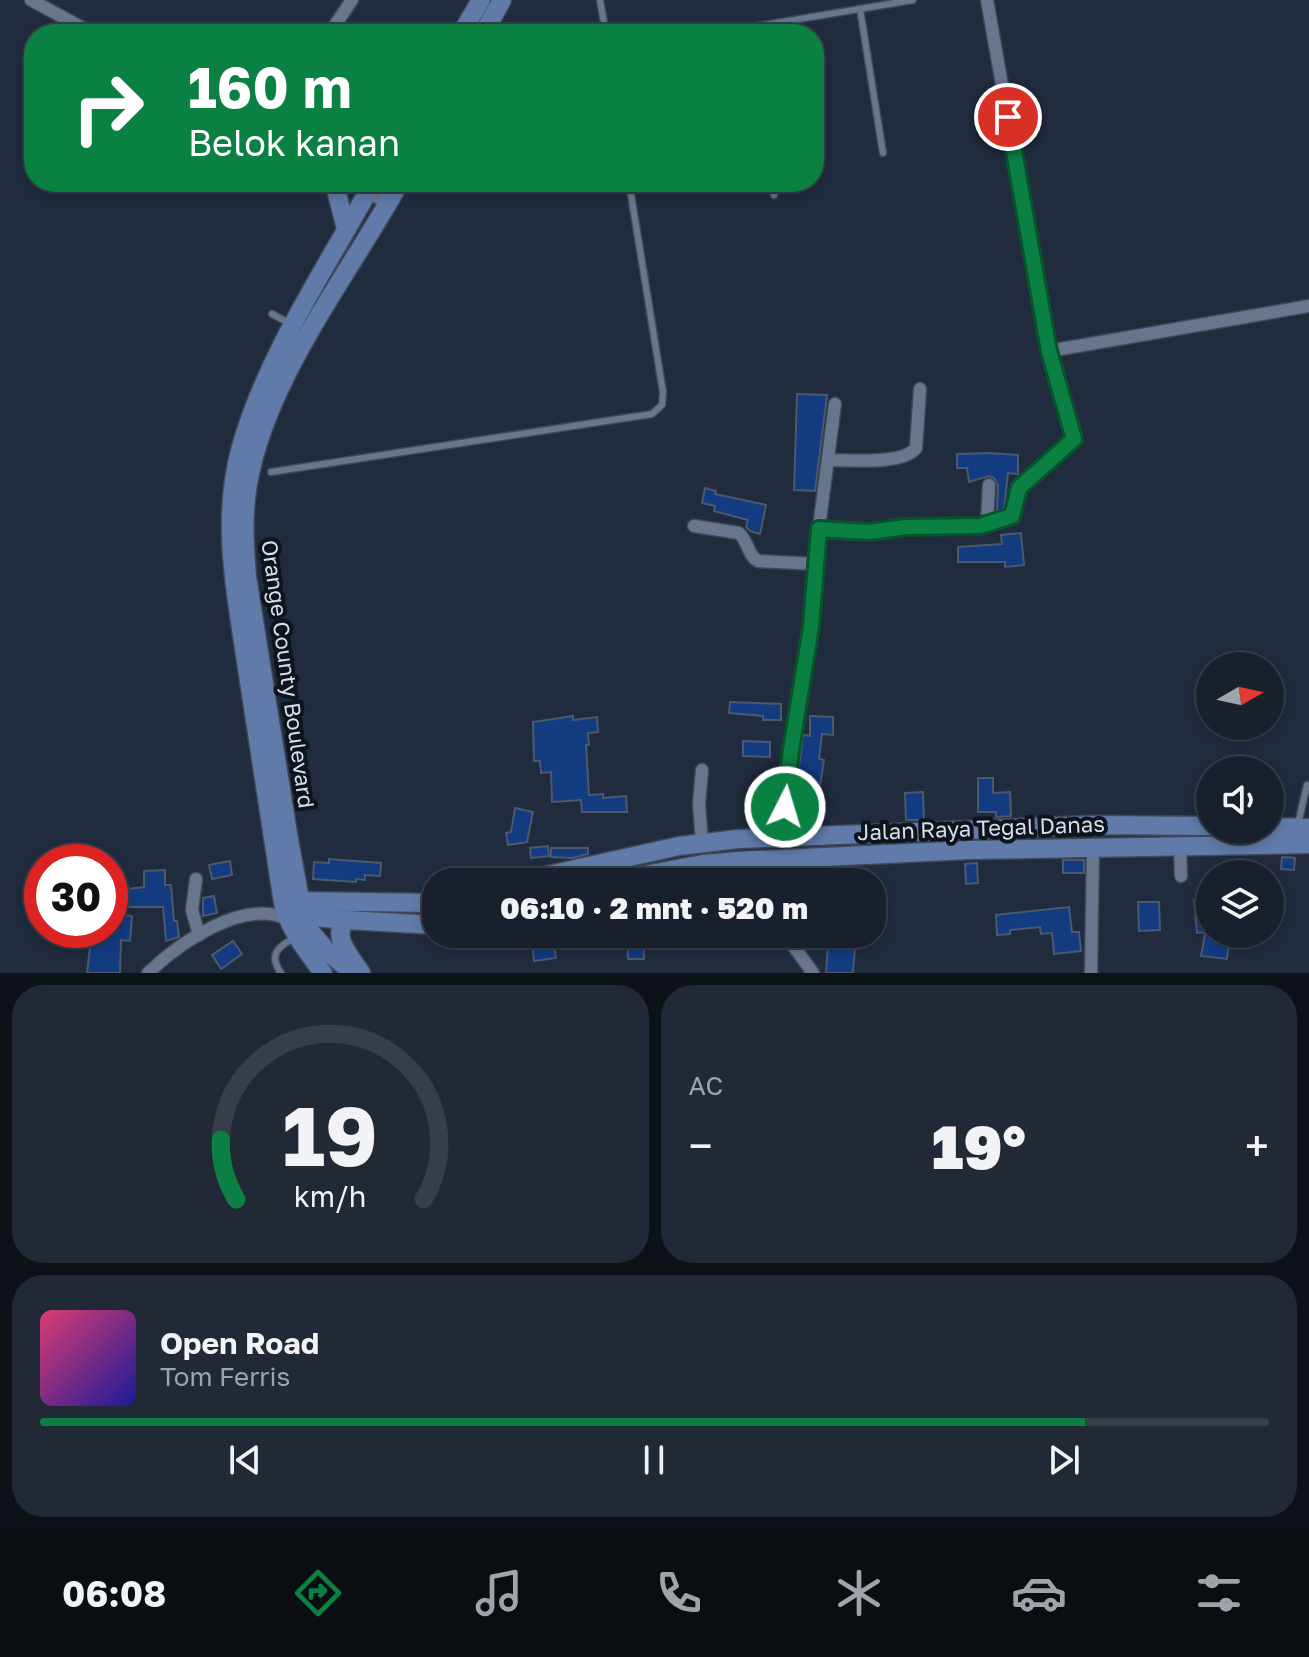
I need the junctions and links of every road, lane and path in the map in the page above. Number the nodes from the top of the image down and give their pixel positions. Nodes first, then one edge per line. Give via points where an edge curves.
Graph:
1 (31, 0) edge
2 (335, 0) edge
3 (481, 0) edge
4 (502, 0) edge
5 (600, 0) edge
6 (913, 0) edge
7 (987, 0) edge
8 (349, 4) edge
9 (860, 9) junction
10 (75, 24) edge
11 (336, 24) edge
12 (467, 24) edge
13 (489, 24) edge
14 (604, 24) edge
15 (781, 24) edge
16 (883, 153) dead end
17 (337, 192) edge
18 (367, 192) edge
19 (391, 192) edge
20 (631, 192) edge
21 (774, 192) edge
22 (774, 195) dead end
23 (346, 229) junction
24 (1309, 306) edge
25 (272, 314) dead end
26 (302, 329) junction
27 (1049, 351) junction
28 (920, 389) dead end
29 (835, 404) dead end
30 (829, 460) junction
31 (271, 472) dead end
32 (989, 485) dead end
33 (987, 523) junction
34 (694, 526) dead end
35 (819, 529) junction
36 (816, 564) junction
37 (702, 770) dead end
38 (1307, 785) dead end
39 (1196, 826) edge
40 (1303, 828) edge
41 (970, 830) junction
42 (783, 836) junction
43 (738, 839) junction
44 (702, 842) junction
45 (1309, 844) edge
46 (1180, 846) junction
47 (1093, 847) junction
48 (970, 850) junction
49 (793, 859) junction
50 (739, 861) junction
51 (582, 868) edge
52 (682, 868) edge
53 (793, 868) edge
54 (1181, 876) dead end
55 (196, 879) dead end
56 (422, 903) edge
57 (297, 917) junction
58 (346, 920) junction
59 (422, 924) edge
60 (199, 935) junction
61 (795, 948) edge
62 (148, 973) edge
63 (281, 973) edge
64 (323, 973) edge
65 (353, 973) edge
66 (361, 973) edge
67 (813, 973) edge
68 (1091, 973) edge

1 - 10 street
2 - 8 street
3 - 12 street
4 - 13 street
5 - 14 lane
6 - 9 lane
7 - 27 street
8 - 11 street
9 - 15 lane
9 - 16 lane
17 - 23 street
18 - 23 street, Orange County Boulevard
19 - 26 street, Orange County Boulevard
20 - 31 lane via 663,392 662,405 652,414
21 - 22 lane
23 - 26 street, Orange County Boulevard
24 - 27 street
25 - 26 lane
26 - 57 street, Orange County Boulevard via 256,453 244,534
27 - 33 street via 1074,439 1019,488 1012,516
28 - 30 street via 912,454
29 - 30 street
30 - 35 street
32 - 33 street
33 - 35 street via 869,532
34 - 36 street via 739,533 758,561
35 - 36 street
36 - 42 street
37 - 44 street
38 - 40 lane
39 - 41 street, Jalan Raya Tegal Danas
41 - 42 street, Jalan Raya Tegal Danas
41 - 48 street
42 - 43 street, Jalan Raya Tegal Danas
43 - 44 street, Jalan Raya Tegal Danas
43 - 50 street
44 - 51 street, Jalan Raya Tegal Danas
45 - 46 street, Jalan Raya Tegal Danas
46 - 47 street, Jalan Raya Tegal Danas
46 - 54 street
47 - 48 street, Jalan Raya Tegal Danas
47 - 68 street
48 - 49 street, Jalan Raya Tegal Danas
49 - 50 street, Jalan Raya Tegal Danas
49 - 53 street
50 - 52 street, Jalan Raya Tegal Danas
55 - 60 street via 192,910
56 - 57 street via 327,902
57 - 58 street
57 - 60 street via 240,917
57 - 63 lane via 275,951
57 - 64 street, Orange County Boulevard via 310,955
57 - 65 street
58 - 59 street
58 - 66 street via 340,938
60 - 62 street
61 - 67 street

